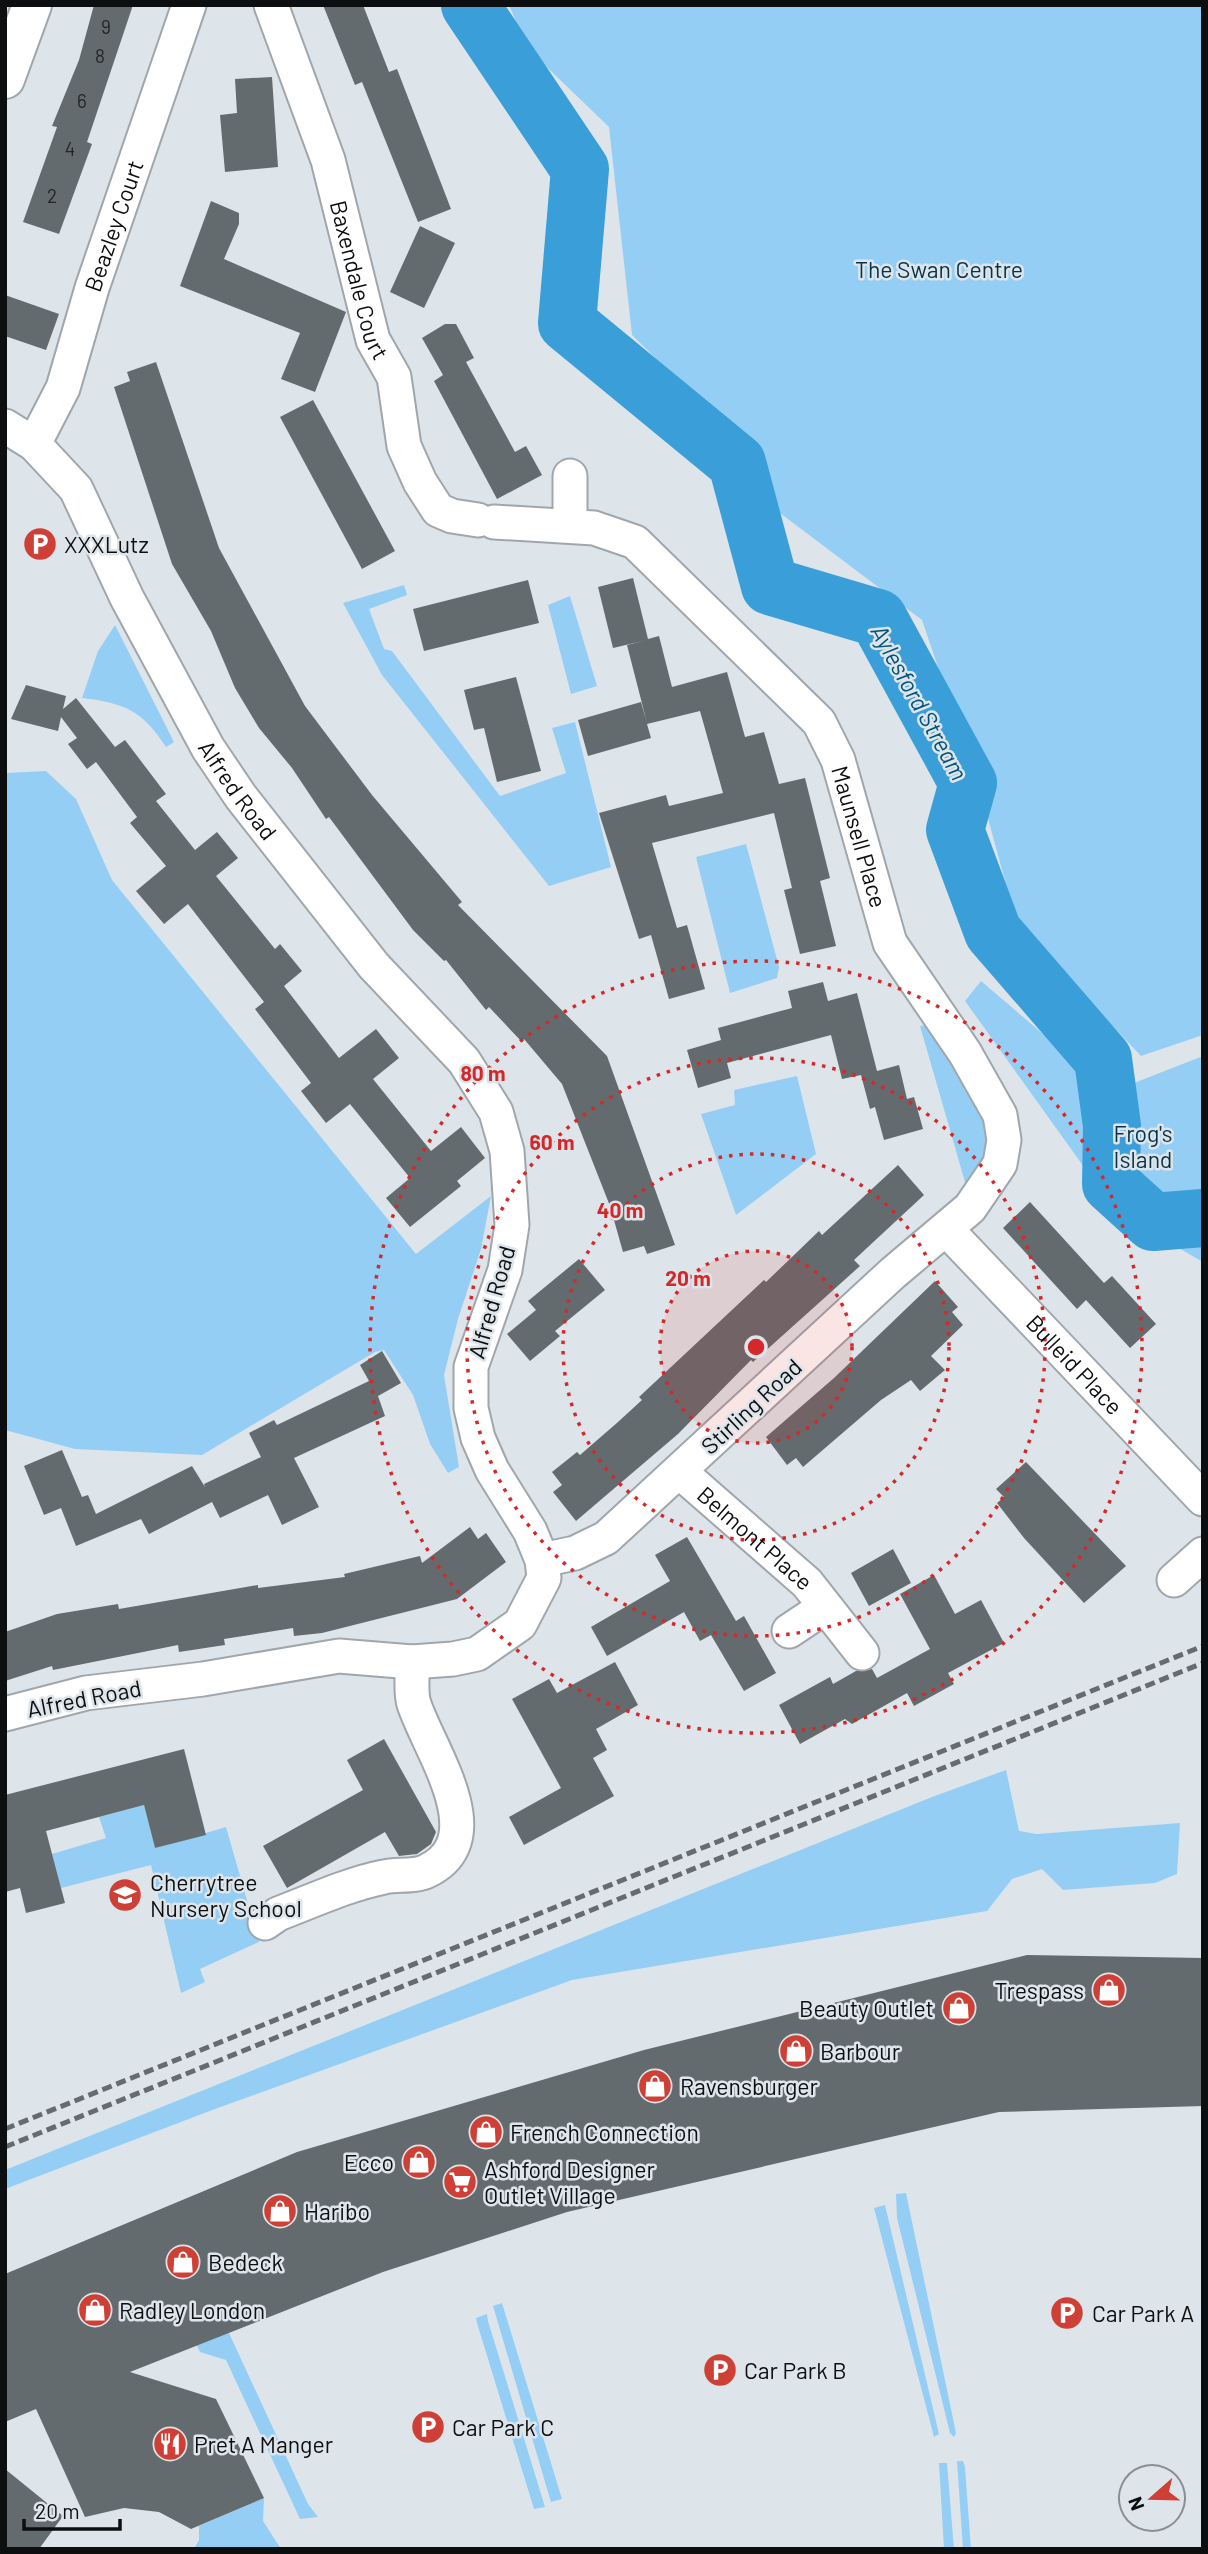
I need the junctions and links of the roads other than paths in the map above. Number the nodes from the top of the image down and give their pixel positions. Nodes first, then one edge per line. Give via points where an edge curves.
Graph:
1 (32, 5) edge
2 (189, 5) edge
3 (271, 5) edge
4 (5, 79) edge
5 (5, 426) edge
6 (34, 444) junction
7 (570, 475) dead end
8 (486, 521) joint
9 (570, 526) junction
10 (946, 1229) junction
11 (680, 1472) junction
12 (1203, 1499) edge
13 (1203, 1554) edge
14 (542, 1560) junction
15 (1174, 1580) dead end
16 (825, 1607) junction
17 (789, 1631) dead end
18 (862, 1653) dead end
19 (412, 1662) junction
20 (5, 1714) edge
21 (265, 1923) dead end

1 - 4 street
2 - 6 street, Beazley Court via 92,288 63,388
3 - 8 street, Baxendale Court via 328,160 373,340 394,377 404,446 438,510
5 - 6 street, Alfred Road
6 - 14 street, Alfred Road via 76,489 133,610 208,748 241,797 374,967 464,1061 496,1112 507,1151 512,1225 505,1270 471,1367 471,1408 492,1470 530,1531
7 - 9 street
8 - 9 street, Maunsell Place
9 - 10 street, Maunsell Place via 612,532 635,542 797,698 830,741 890,943 965,1053 1000,1115 1004,1140 1000,1164 970,1208
10 - 11 street, Stirling Road
10 - 12 street, Bulleid Place
11 - 14 street, Stirling Road via 606,1538 575,1553
11 - 16 street, Belmont Place via 807,1583
13 - 15 street
14 - 19 street, Alfred Road via 544,1578 520,1624 477,1654
16 - 17 street, Belmont Place
16 - 18 street, Belmont Place
19 - 20 street, Alfred Road via 339,1656 86,1693
19 - 21 street via 413,1700 453,1795 459,1821 453,1845 426,1872 383,1877 278,1914

